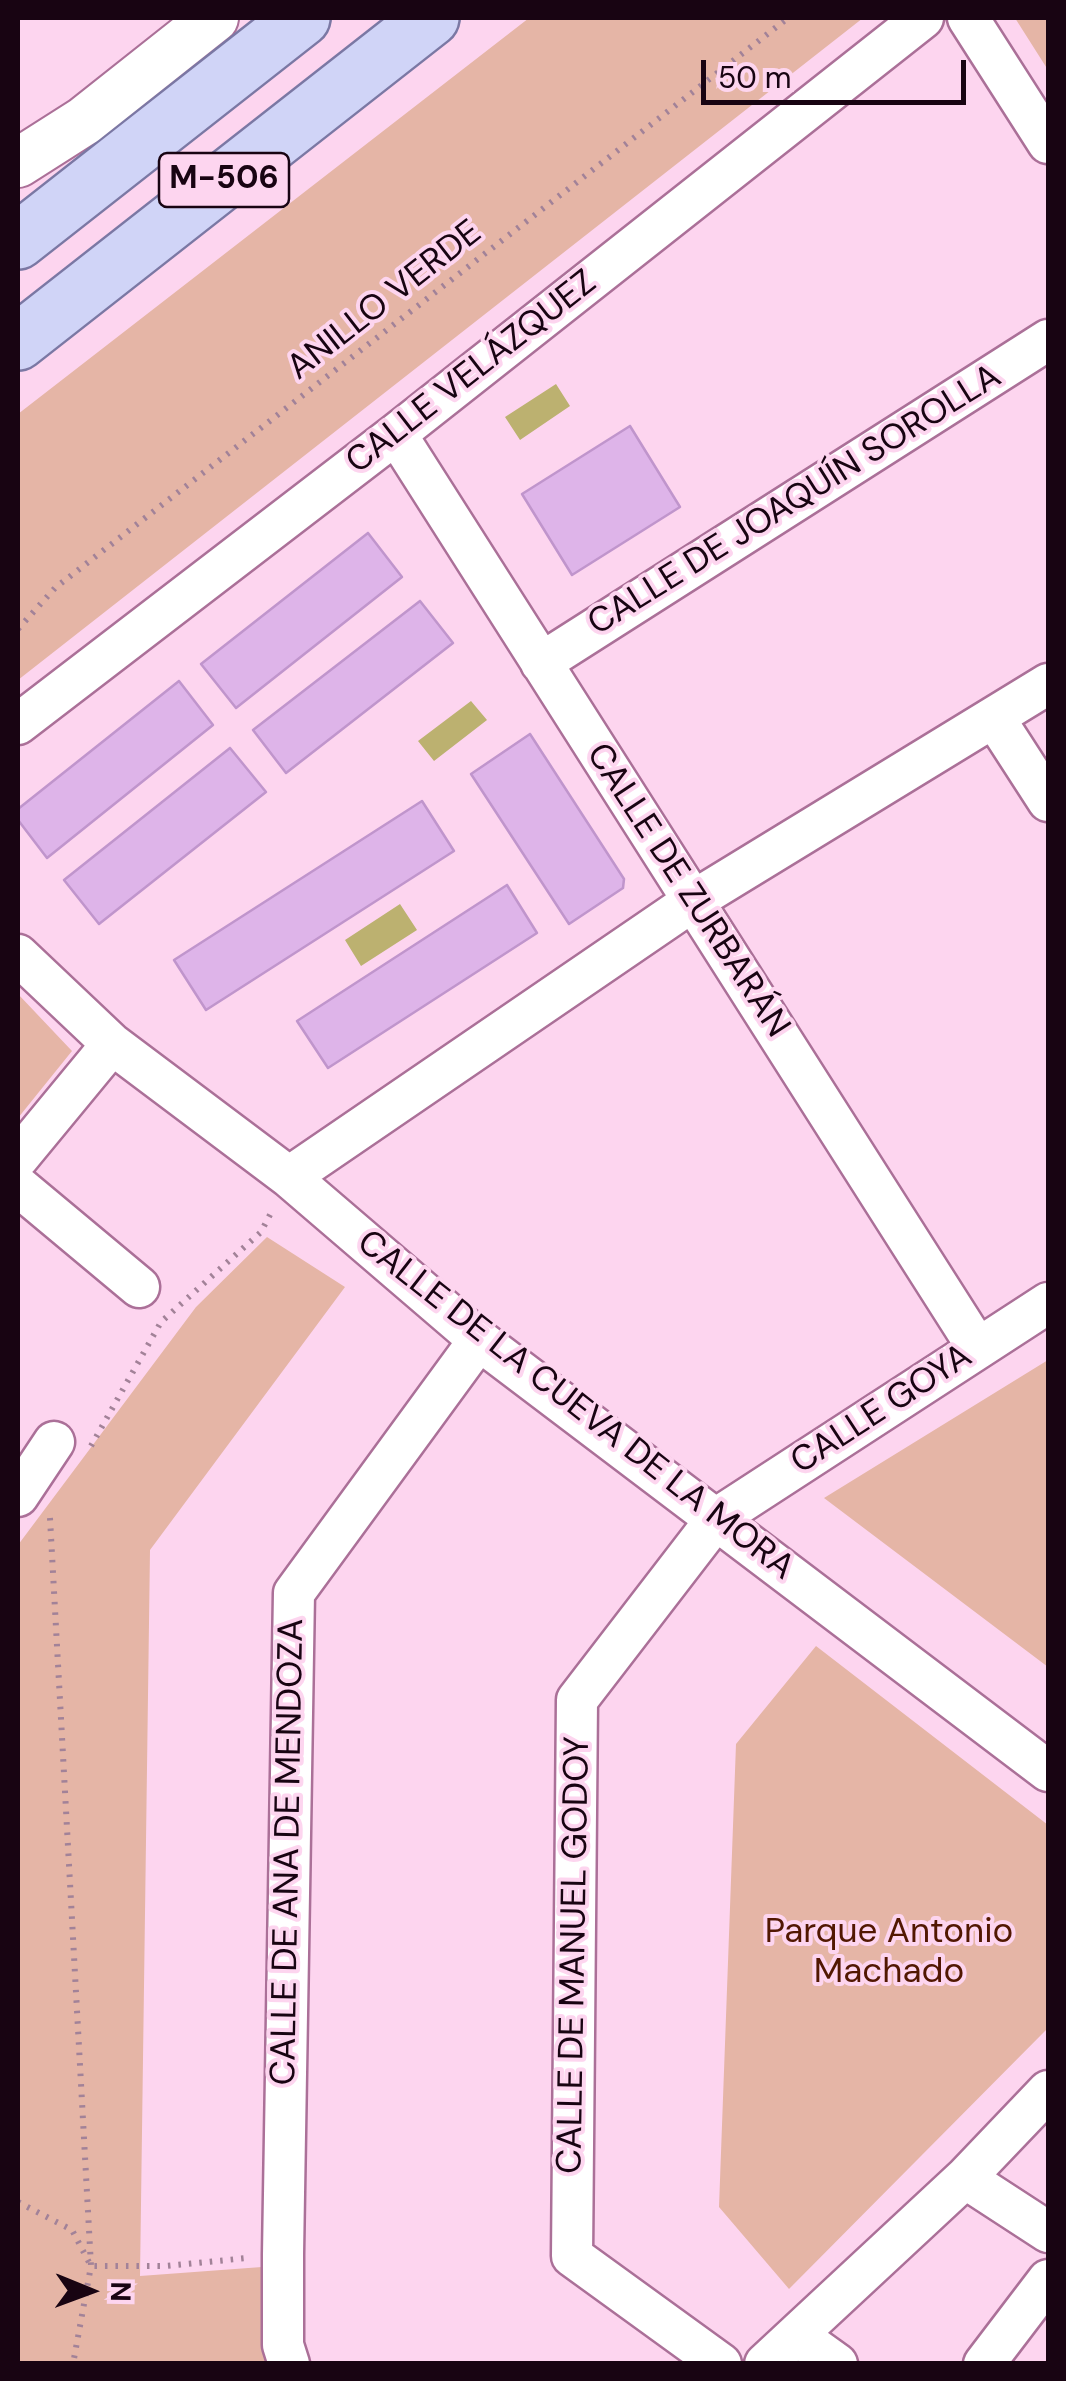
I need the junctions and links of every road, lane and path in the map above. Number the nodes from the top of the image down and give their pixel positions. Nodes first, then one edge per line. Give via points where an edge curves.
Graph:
1 (214, 18) edge
2 (302, 18) edge
3 (431, 18) edge
4 (788, 18) edge
5 (924, 18) edge
6 (968, 18) edge
7 (1048, 144) edge
8 (18, 163) edge
9 (18, 241) edge
10 (1048, 340) edge
11 (18, 342) edge
12 (396, 434) junction
13 (18, 629) edge
14 (541, 663) junction
15 (1048, 684) edge
16 (995, 719) junction
17 (18, 724) edge
18 (1048, 801) edge
19 (693, 902) junction
20 (18, 955) edge
21 (112, 1044) junction
22 (18, 1158) edge
23 (289, 1177) junction
24 (18, 1186) edge
25 (139, 1287) dead end
26 (1048, 1302) edge
27 (479, 1340) junction
28 (978, 1347) junction
29 (70, 1447) joint
30 (18, 1496) edge
31 (58, 1504) dead end
32 (717, 1518) junction
33 (1048, 1771) edge
34 (1048, 2091) edge
35 (965, 2178) junction
36 (18, 2202) edge
37 (1048, 2232) edge
38 (283, 2254) junction
39 (91, 2266) junction
40 (1048, 2280) edge
41 (798, 2336) junction
42 (73, 2364) edge
43 (288, 2364) edge
44 (720, 2364) edge
45 (765, 2364) edge
46 (837, 2364) edge
47 (984, 2364) edge

1 - 8 street via 84,121
2 - 9 main road, M-506
3 - 11 main road, M-506
4 - 13 path, ANILLO VERDE via 55,588
5 - 12 street, CALLE VELÁZQUEZ
6 - 7 street
10 - 14 street, CALLE DE JOAQUÍN SOROLLA
12 - 14 street, CALLE DE ZURBARÁN
12 - 17 street, CALLE VELÁZQUEZ
14 - 19 street, CALLE DE ZURBARÁN
15 - 16 street
16 - 18 street
16 - 19 street
19 - 23 street
19 - 28 street, CALLE DE ZURBARÁN
20 - 21 street, CALLE DE LA CUEVA DE LA MORA
21 - 22 street
21 - 23 street, CALLE DE LA CUEVA DE LA MORA
23 - 27 street, CALLE DE LA CUEVA DE LA MORA
23 - 29 path via 261,1232 161,1322
24 - 25 street
26 - 28 street, CALLE GOYA
27 - 32 street, CALLE DE LA CUEVA DE LA MORA
27 - 38 street, CALLE DE ANA DE MENDOZA via 294,1593
28 - 32 street, CALLE GOYA
29 - 30 street
31 - 39 path via 48,1521
32 - 33 street, CALLE DE LA CUEVA DE LA MORA
32 - 44 street, CALLE DE MANUEL GODOY via 577,1700 572,2256
34 - 35 street
35 - 37 street
35 - 41 street
36 - 39 path via 72,2230
38 - 39 path
38 - 43 street, CALLE DE ANA DE MENDOZA
39 - 42 path
40 - 47 street
41 - 45 street
41 - 46 street

